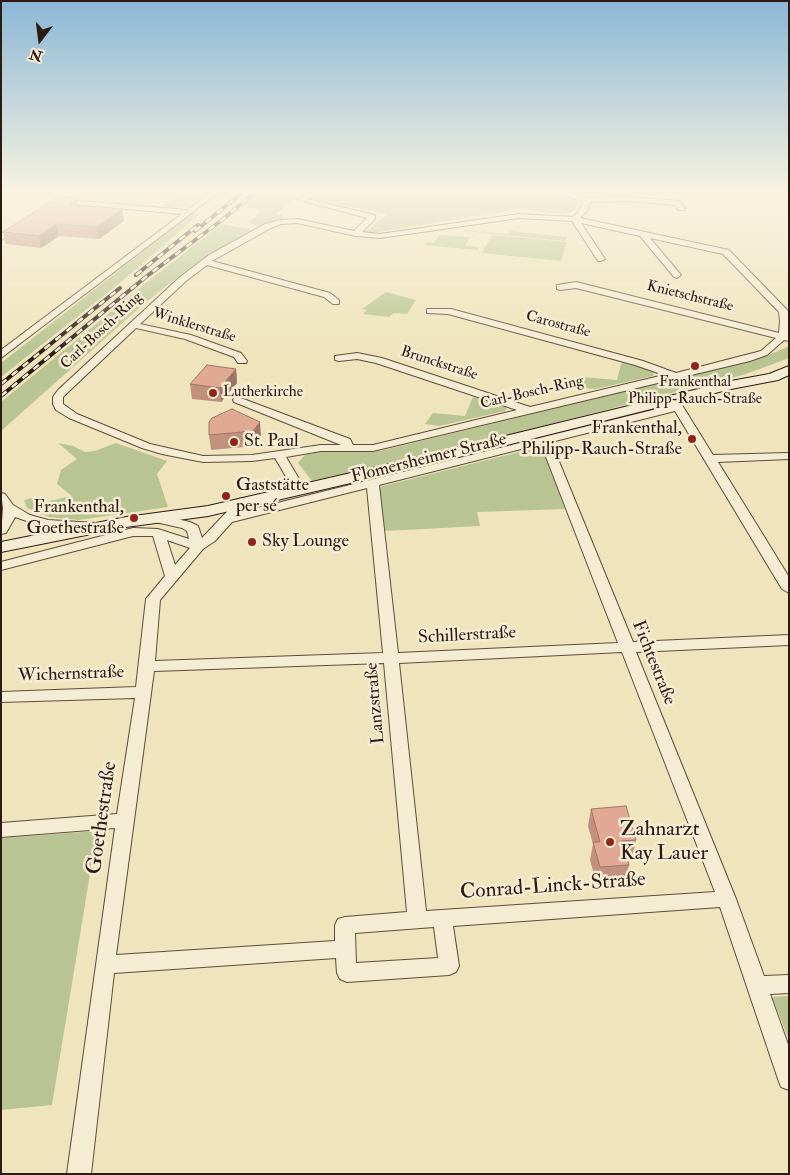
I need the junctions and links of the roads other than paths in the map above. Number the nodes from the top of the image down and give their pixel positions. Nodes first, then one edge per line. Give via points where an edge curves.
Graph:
1 (142, 247) edge
2 (231, 247) edge
3 (593, 247) edge
4 (653, 247) edge
5 (702, 247) edge
6 (601, 259) dead end
7 (205, 262) junction
8 (677, 275) dead end
9 (560, 287) dead end
10 (336, 302) dead end
11 (430, 311) dead end
12 (133, 325) junction
13 (787, 336) edge
14 (1, 355) edge
15 (339, 358) dead end
16 (242, 361) dead end
17 (789, 363) edge
18 (789, 370) edge
19 (676, 376) junction
20 (731, 385) junction
21 (238, 400) dead end
22 (673, 403) junction
23 (528, 410) junction
24 (545, 440) junction
25 (348, 448) junction
26 (279, 455) junction
27 (789, 456) edge
28 (711, 459) junction
29 (373, 483) junction
30 (300, 490) junction
31 (243, 502) junction
32 (5, 503) edge
33 (226, 520) junction
34 (156, 525) junction
35 (96, 527) junction
36 (1, 530) edge
37 (198, 546) junction
38 (1, 547) edge
39 (1, 566) edge
40 (172, 576) junction
41 (789, 589) edge
42 (789, 640) edge
43 (627, 648) junction
44 (392, 658) junction
45 (147, 666) junction
46 (143, 692) junction
47 (1, 697) edge
48 (126, 820) junction
49 (1, 830) edge
50 (727, 899) junction
51 (442, 918) junction
52 (416, 920) junction
53 (345, 949) junction
54 (105, 965) junction
55 (789, 984) edge
56 (757, 986) junction
57 (789, 1079) edge
58 (79, 1174) edge

1 - 14 street
2 - 7 street, Carl-Bosch-Ring
3 - 6 street
4 - 8 street
5 - 13 street, Carl-Bosch-Ring via 726,252 783,311
7 - 10 street via 319,292
7 - 12 street, Carl-Bosch-Ring
9 - 13 street, Knietschstraße via 576,285
11 - 19 street, Carostraße via 448,311 640,363
12 - 16 street, Winklerstraße via 188,337 238,355
12 - 26 street, Carl-Bosch-Ring via 62,392 58,397 60,408 162,451 210,459
13 - 19 street, Carl-Bosch-Ring via 759,354
15 - 23 street, Brunckstraße via 357,356 378,360
17 - 20 main road, Flomersheimer Straße
18 - 20 main road, Flomersheimer Straße via 773,377
19 - 23 street, Carl-Bosch-Ring
20 - 22 main road, Flomersheimer Straße
21 - 25 street via 346,441
22 - 24 street, Flomersheimer Straße
22 - 28 street
22 - 30 main road, Flomersheimer Straße
23 - 25 street, Carl-Bosch-Ring via 373,448
24 - 29 street, Flomersheimer Straße
24 - 43 street, Fichtestraße
25 - 26 street, Carl-Bosch-Ring via 321,448
26 - 30 street
27 - 28 street
28 - 41 street
29 - 33 street, Flomersheimer Straße
29 - 44 street, Lanzstraße
30 - 31 main road, Flomersheimer Straße
31 - 33 street, Goethestraße
31 - 34 main road, Flomersheimer Straße
32 - 35 street via 26,518 47,524
32 - 36 street via 9,519
33 - 37 street, Goethestraße
34 - 35 main road, Flomersheimer Straße
34 - 37 street, Flomersheimer Straße
34 - 39 street, Flomersheimer Straße
34 - 40 street
35 - 38 main road, Flomersheimer Straße
37 - 40 street, Goethestraße
40 - 45 street, Goethestraße via 153,600
42 - 43 street, Schillerstraße
43 - 44 street, Schillerstraße
43 - 50 street, Fichtestraße
44 - 45 street, Schillerstraße
44 - 52 street, Lanzstraße
45 - 46 street, Goethestraße
46 - 47 street, Wichernstraße
46 - 48 street, Goethestraße
48 - 49 street
48 - 54 street, Goethestraße
50 - 51 street, Conrad-Linck-Straße
50 - 56 street
51 - 52 street, Conrad-Linck-Straße
51 - 53 street, Conrad-Linck-Straße via 449,966 347,973
52 - 53 street, Conrad-Linck-Straße via 345,925
53 - 54 street
54 - 58 street, Goethestraße
55 - 56 street
56 - 57 street

